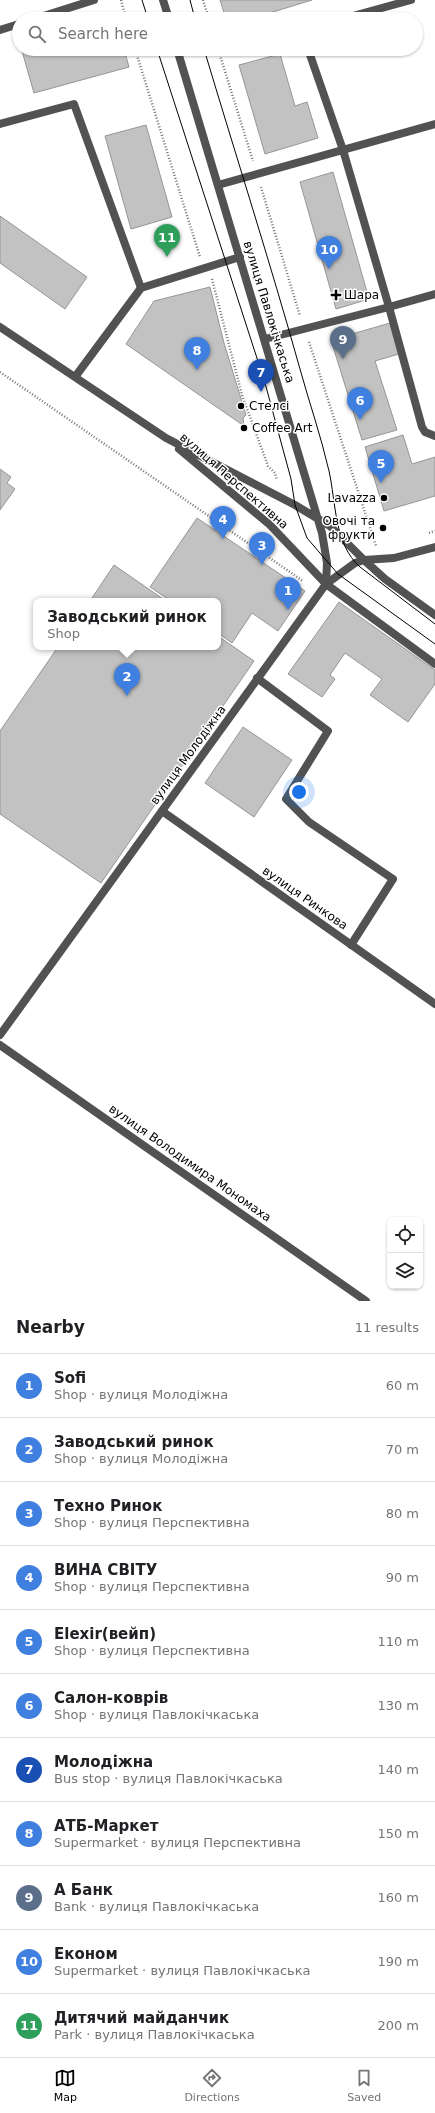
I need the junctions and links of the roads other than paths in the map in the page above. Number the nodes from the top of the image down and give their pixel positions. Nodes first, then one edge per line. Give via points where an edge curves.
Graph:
1 (94, 0) edge
2 (163, 0) edge
3 (411, 0) edge
4 (56, 12) edge
5 (166, 12) edge
6 (367, 12) edge
7 (12, 26) edge
8 (0, 30) edge
9 (180, 56) edge
10 (310, 56) edge
11 (0, 124) edge
12 (435, 124) edge
13 (343, 150) junction
14 (218, 185) junction
15 (240, 257) junction
16 (141, 288) junction
17 (435, 294) edge
18 (389, 307) junction
19 (0, 327) edge
20 (265, 339) junction
21 (75, 377) junction
22 (435, 436) edge
23 (166, 438) junction
24 (316, 516) junction
25 (435, 547) edge
26 (364, 560) junction
27 (326, 584) junction
28 (435, 615) edge
29 (435, 664) edge
30 (257, 678) junction
31 (162, 811) junction
32 (351, 945) junction
33 (435, 1004) edge
34 (0, 1035) edge
35 (0, 1045) edge
36 (366, 1301) edge

1 - 4 street
2 - 5 street
3 - 6 street
7 - 8 street
9 - 14 street, вулиця Павлокічкаська
10 - 13 street
11 - 16 street via 74,104
12 - 13 street
13 - 14 street
13 - 18 street
14 - 15 street, вулиця Павлокічкаська
15 - 16 street
15 - 20 street, вулиця Павлокічкаська
16 - 21 street
17 - 18 street
18 - 20 street
18 - 22 street via 422,427 425,432
19 - 21 street, вулиця Перспективна
20 - 24 street, вулиця Павлокічкаська
21 - 23 street, вулиця Перспективна
23 - 24 street, вулиця Перспективна
23 - 27 street, вулиця Перспективна via 270,525
24 - 26 street, вулиця Перспективна via 330,526
24 - 27 street, вулиця Павлокічкаська via 328,563
25 - 26 street, вулиця Молодіжна via 394,558
26 - 27 street, вулиця Молодіжна via 355,563
26 - 28 street, вулиця Перспективна
27 - 29 street, вулиця Перспективна
27 - 30 street, вулиця Молодіжна
30 - 31 street, вулиця Молодіжна
30 - 32 street via 328,731 286,799 309,822 393,879
31 - 32 street, вулиця Ринкова
31 - 34 street, вулиця Молодіжна
32 - 33 street, вулиця Ринкова
35 - 36 street, вулиця Володимира Мономаха

